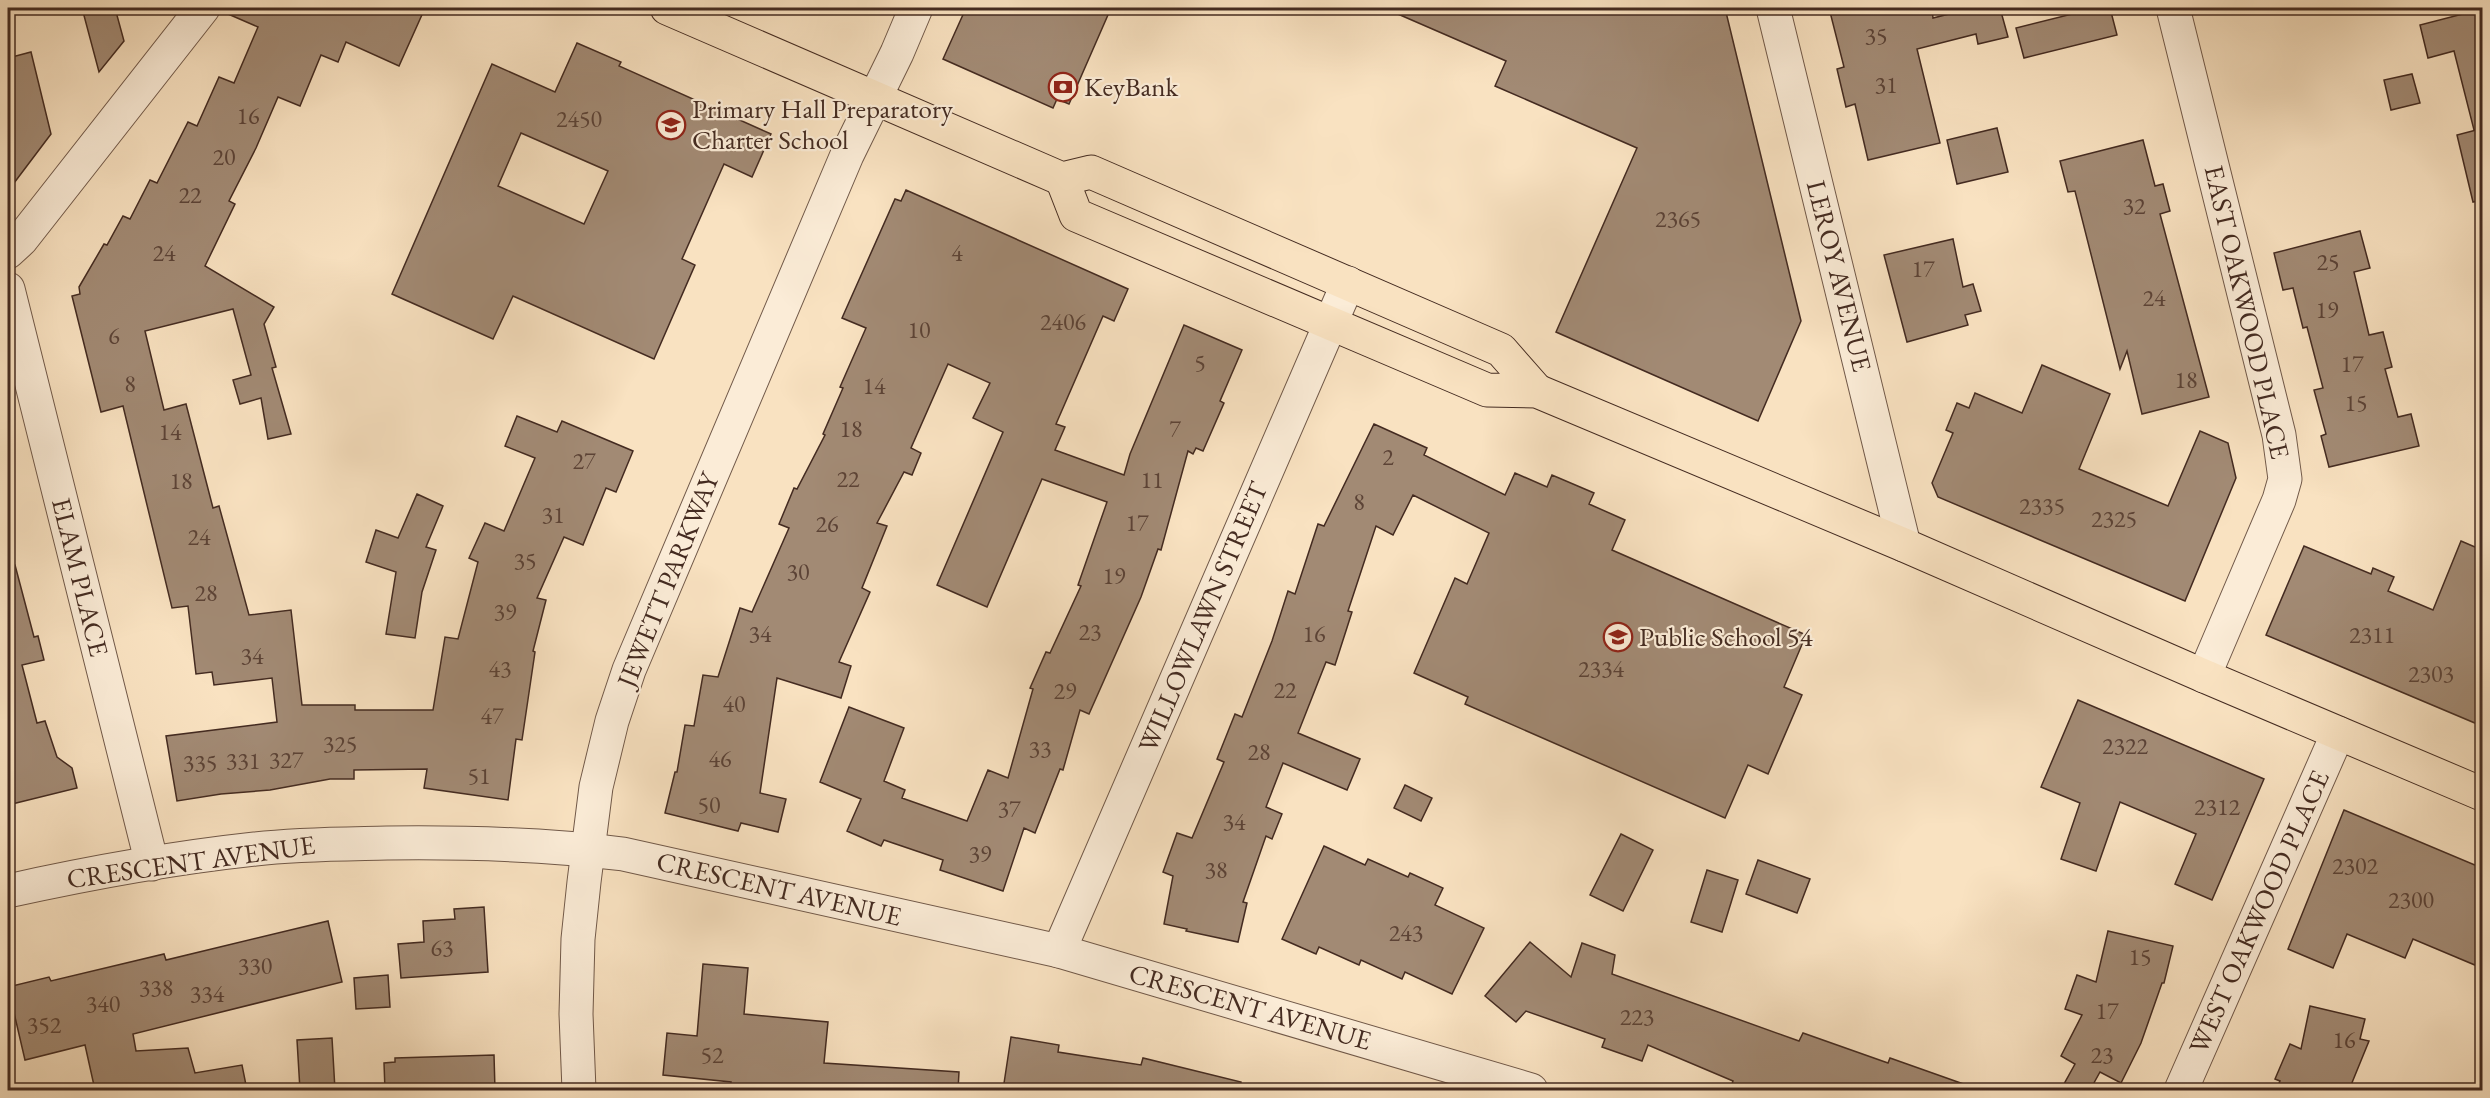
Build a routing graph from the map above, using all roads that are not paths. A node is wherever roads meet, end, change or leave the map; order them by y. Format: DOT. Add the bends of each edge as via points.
graph roads {
  1 [pos="203,8"];
  2 [pos="667,8"];
  3 [pos="916,8"];
  4 [pos="1773,8"];
  5 [pos="2173,8"];
  6 [pos="875,98"];
  7 [pos="1062,179"];
  8 [pos="8,252"];
  9 [pos="1348,283"];
  10 [pos="8,289"];
  11 [pos="1329,323"];
  12 [pos="1537,391"];
  13 [pos="1905,545"];
  14 [pos="2204,676"];
  15 [pos="2338,733"];
  16 [pos="2482,794"];
  17 [pos="589,850"];
  18 [pos="152,864"];
  19 [pos="8,891"];
  20 [pos="1059,951"];
  21 [pos="579,1090"];
  22 [pos="1531,1090"];
  23 [pos="2181,1090"];
  1 -- 8 [label="street"];
  2 -- 6 [label="main road"];
  3 -- 6 [label="street, JEWETT PARKWAY"];
  4 -- 13 [label="street, LEROY AVENUE"];
  5 -- 14 [label="street, EAST OAKWOOD PLACE" via="2279,435 2285,479"];
  6 -- 7 [label="main road"];
  6 -- 17 [label="street, JEWETT PARKWAY" via="629,670 596,787"];
  7 -- 9 [label="main road" via="1091,172"];
  7 -- 11 [label="main road" via="1076,215"];
  9 -- 11 [label="street, WILLOWLAWN STREET"];
  9 -- 12 [label="main road" via="1501,350"];
  10 -- 18 [label="street, ELAM PLACE"];
  11 -- 12 [label="main road" via="1487,390"];
  11 -- 20 [label="street, WILLOWLAWN STREET"];
  12 -- 13 [label="main road"];
  13 -- 14 [label="main road"];
  14 -- 15 [label="main road"];
  15 -- 16 [label="main road"];
  15 -- 23 [label="street, WEST OAKWOOD PLACE"];
  17 -- 18 [label="street, CRESCENT AVENUE" via="476,842 328,844 257,848"];
  17 -- 20 [label="street, CRESCENT AVENUE" via="623,854"];
  17 -- 21 [label="street, JEWETT PARKWAY" via="578,939"];
  18 -- 19 [label="street, CRESCENT AVENUE"];
  20 -- 22 [label="street, CRESCENT AVENUE"];
}
